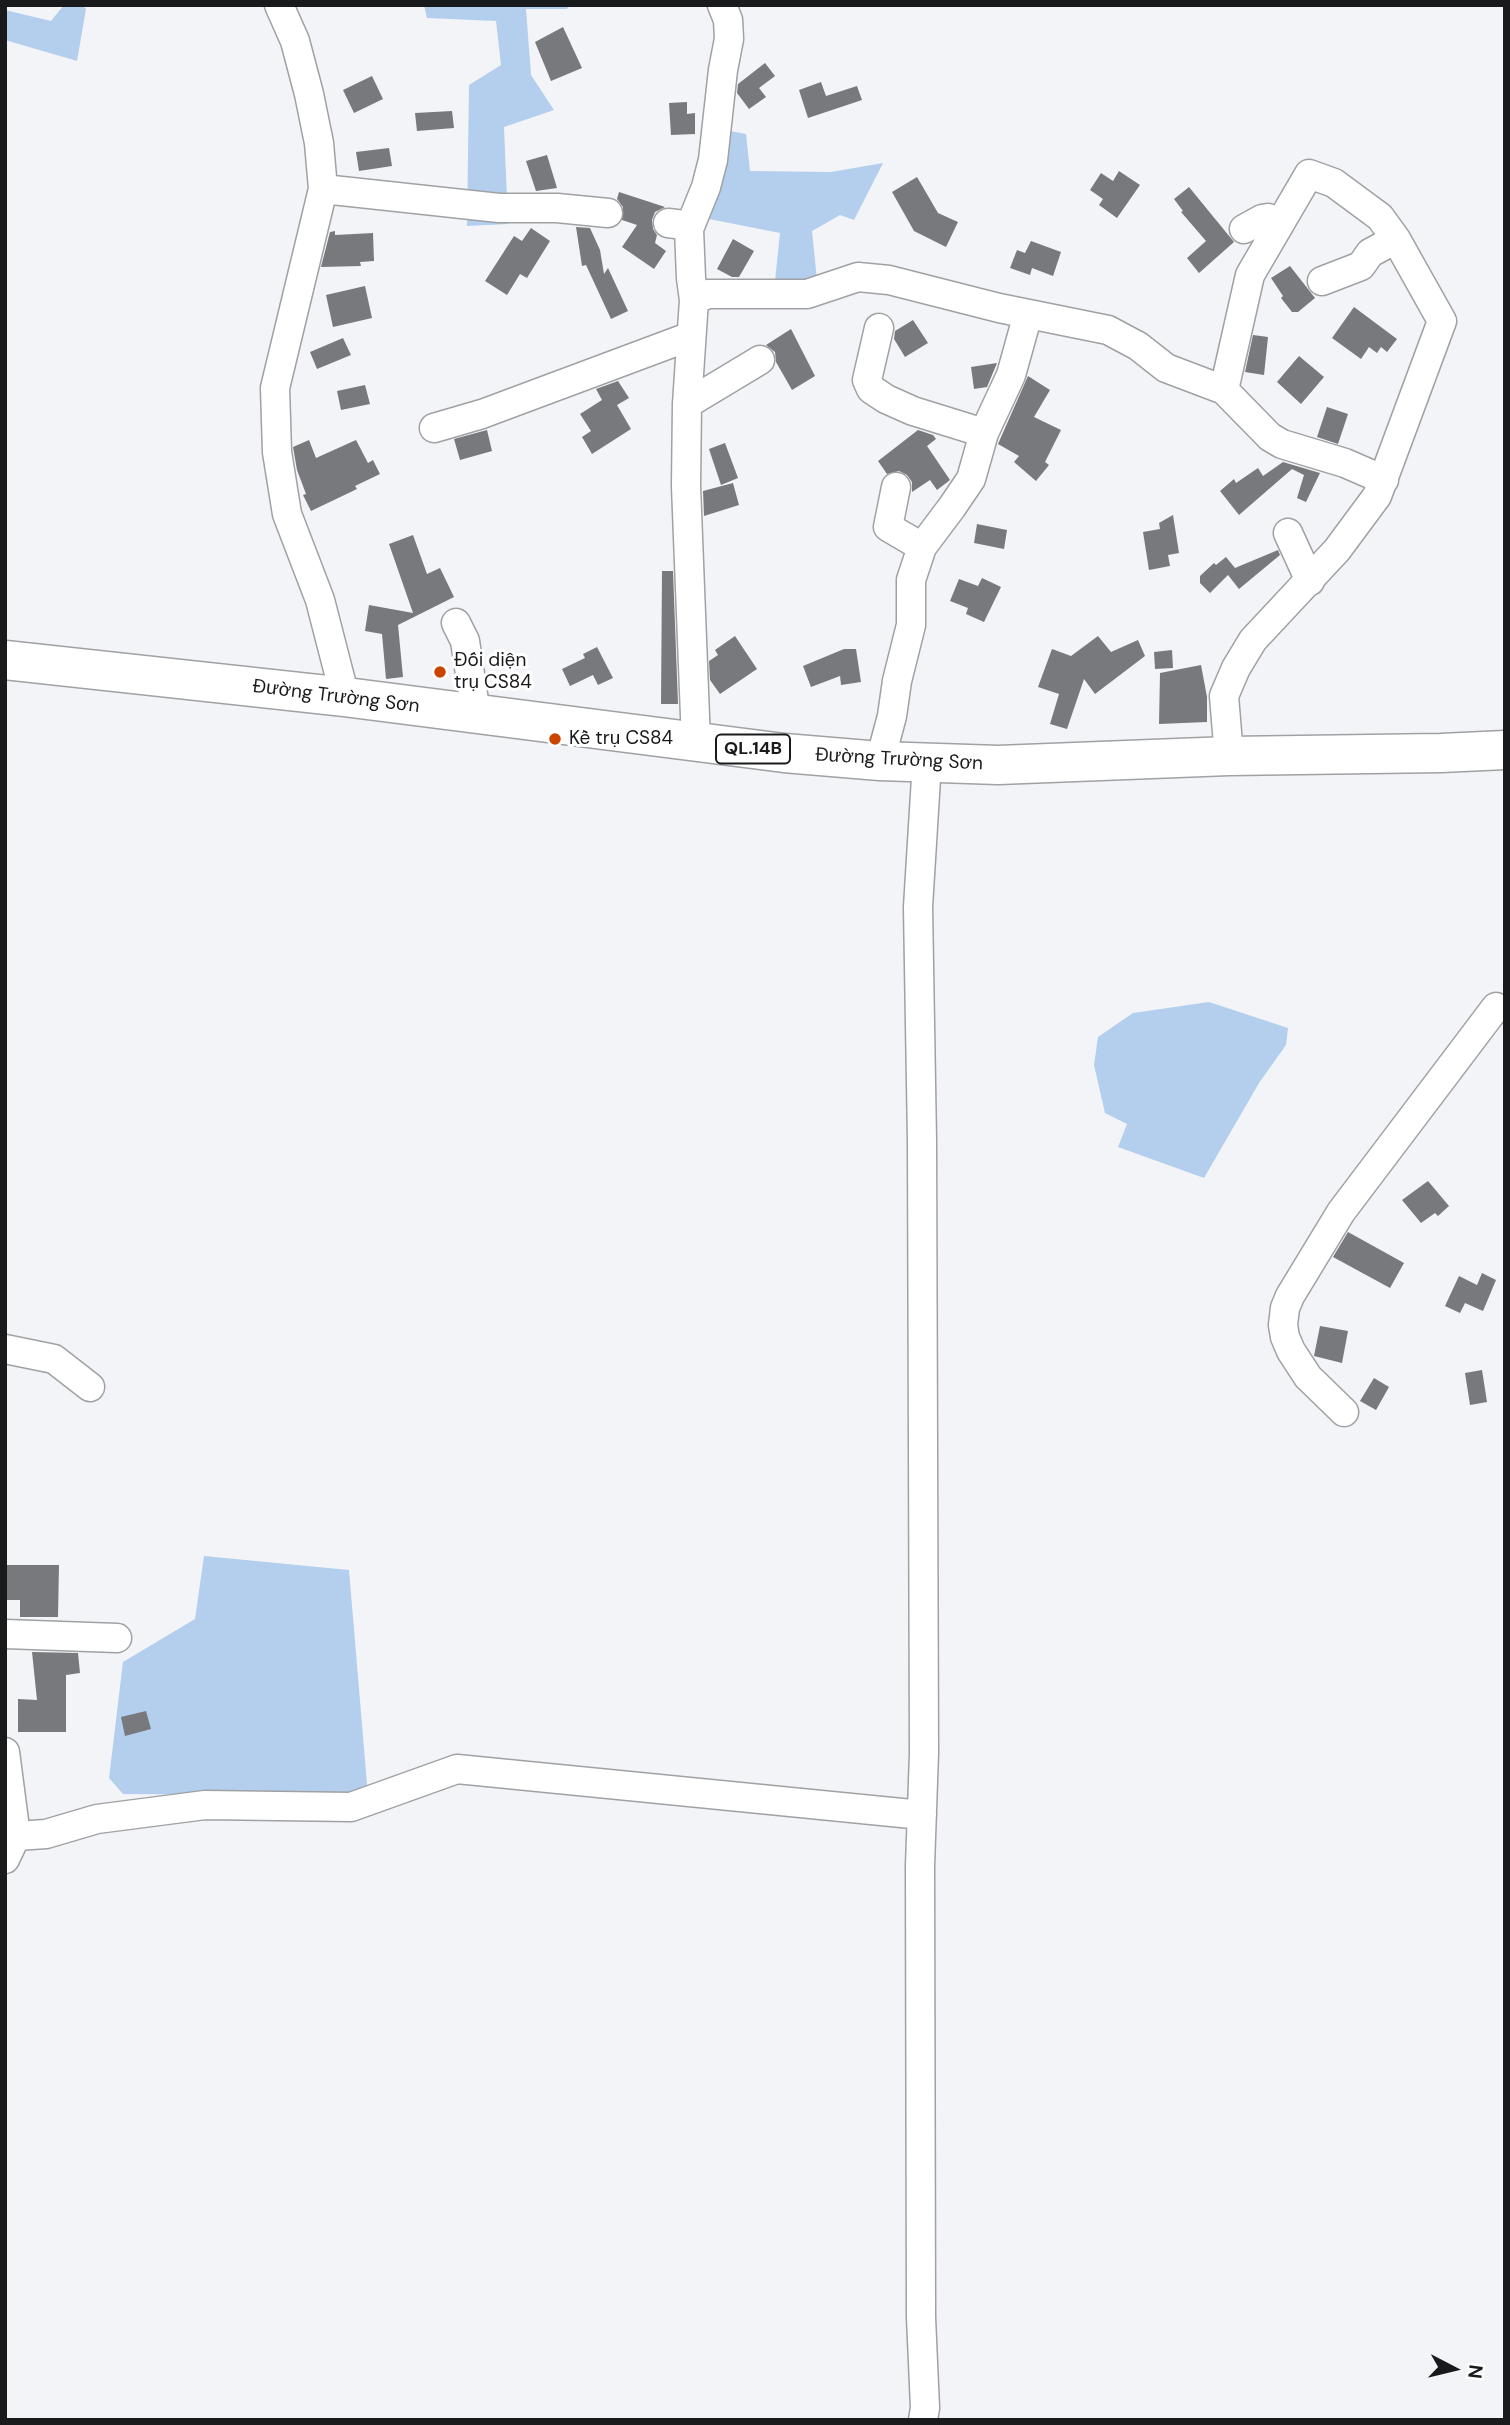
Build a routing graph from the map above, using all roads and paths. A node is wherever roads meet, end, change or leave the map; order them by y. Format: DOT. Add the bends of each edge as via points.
graph roads {
  1 [pos="279,5"];
  2 [pos="722,5"];
  3 [pos="323,189"];
  4 [pos="608,213"];
  5 [pos="1280,223"];
  6 [pos="1244,229"];
  7 [pos="1396,239"];
  8 [pos="1322,281"];
  9 [pos="694,300"];
  10 [pos="1028,314"];
  11 [pos="879,328"];
  12 [pos="691,335"];
  13 [pos="760,360"];
  14 [pos="1224,390"];
  15 [pos="687,404"];
  16 [pos="434,428"];
  17 [pos="984,433"];
  18 [pos="1384,480"];
  19 [pos="896,487"];
  20 [pos="1288,533"];
  21 [pos="922,547"];
  22 [pos="1310,581"];
  23 [pos="456,623"];
  24 [pos="5,660"];
  25 [pos="345,697"];
  26 [pos="476,714"];
  27 [pos="696,743"];
  28 [pos="1505,750"];
  29 [pos="1229,756"];
  30 [pos="880,761"];
  31 [pos="927,762"];
  32 [pos="1502,1004"];
  33 [pos="5,1349"];
  34 [pos="90,1387"];
  35 [pos="1344,1412"];
  36 [pos="5,1634"];
  37 [pos="117,1639"];
  38 [pos="5,1752"];
  39 [pos="922,1815"];
  40 [pos="10,1848"];
  41 [pos="923,2420"];
  1 -- 3 [label="street" via="295,41 309,94"];
  2 -- 9 [label="street" via="730,30 713,160 706,187 678,226"];
  3 -- 4 [label="street" via="499,208"];
  3 -- 25 [label="street" via="275,388 276,452 287,514 320,600"];
  5 -- 6 [label="street" via="1268,218"];
  5 -- 7 [label="street" via="1309,174 1359,199"];
  5 -- 14 [label="street" via="1250,275"];
  7 -- 8 [label="street" via="1370,253 1361,266"];
  7 -- 18 [label="street" via="1442,321"];
  9 -- 10 [label="street" via="708,294 807,294 858,277 889,280"];
  9 -- 12 [label="street"];
  10 -- 14 [label="street" via="1108,330 1166,368"];
  10 -- 17 [label="street" via="1011,376"];
  11 -- 17 [label="street" via="867,380 871,389 913,411"];
  12 -- 15 [label="street"];
  12 -- 16 [label="street"];
  13 -- 15 [label="street"];
  14 -- 18 [label="street" via="1282,444"];
  15 -- 27 [label="street"];
  17 -- 21 [label="street" via="971,479"];
  18 -- 22 [label="street" via="1369,507"];
  19 -- 21 [label="street" via="888,527"];
  20 -- 22 [label="street"];
  21 -- 30 [label="street" via="911,580 911,625"];
  22 -- 29 [label="street" via="1253,640 1236,668 1224,696"];
  23 -- 26 [label="street" via="466,641"];
  24 -- 25 [label="highway, Đường Trường Sơn / QL.14B"];
  25 -- 26 [label="highway, Đường Trường Sơn / QL.14B"];
  26 -- 27 [label="highway, Đường Trường Sơn / QL.14B"];
  27 -- 30 [label="highway, Đường Trường Sơn / QL.14B"];
  28 -- 29 [label="highway, Đường Trường Sơn / QL.14B"];
  29 -- 31 [label="highway, Đường Trường Sơn / QL.14B" via="998,765"];
  30 -- 31 [label="highway, Đường Trường Sơn / QL.14B"];
  31 -- 39 [label="street" via="918,907"];
  32 -- 35 [label="street" via="1340,1212 1285,1308 1283,1325 1291,1351 1308,1377"];
  33 -- 34 [label="street" via="54,1359"];
  36 -- 37 [label="street"];
  38 -- 40 [label="street"];
  39 -- 40 [label="street" via="457,1769 351,1807 205,1805 97,1819"];
  39 -- 41 [label="street"];
}
